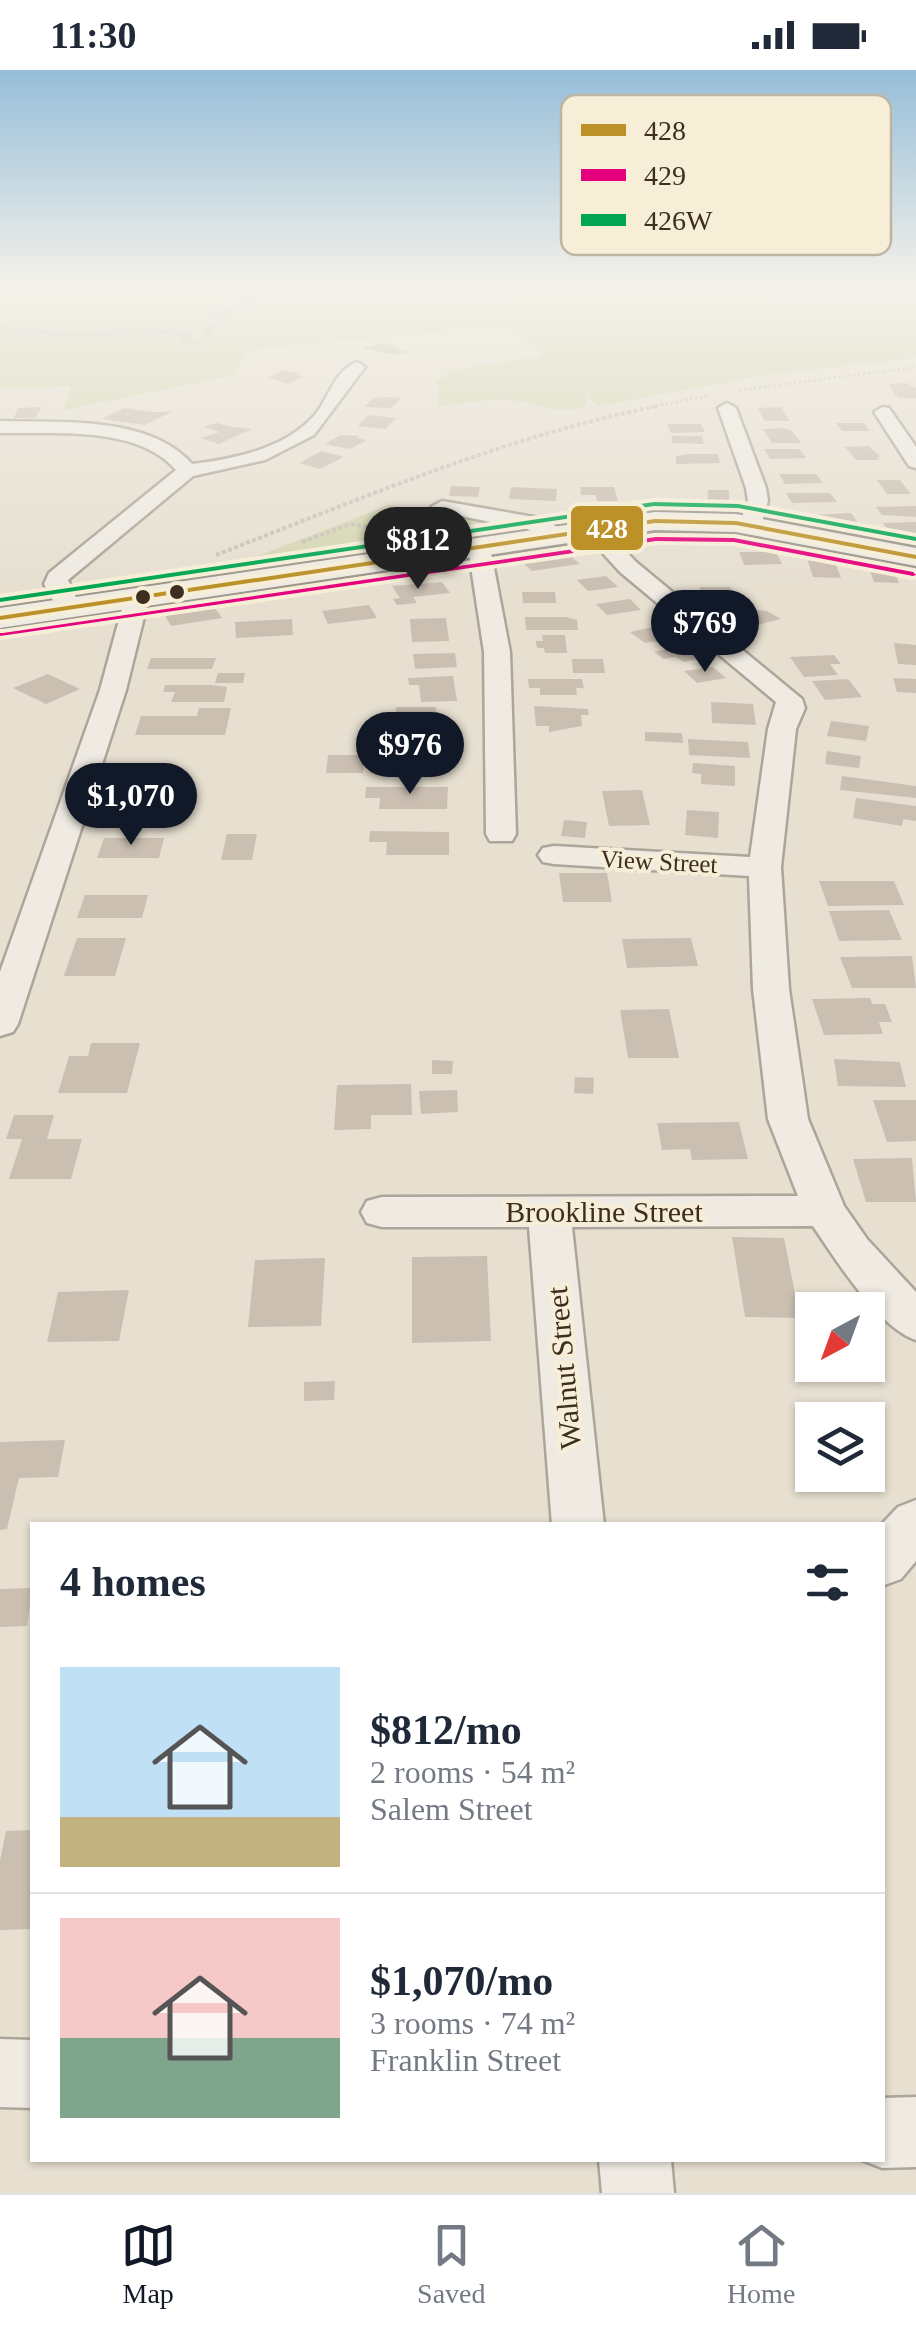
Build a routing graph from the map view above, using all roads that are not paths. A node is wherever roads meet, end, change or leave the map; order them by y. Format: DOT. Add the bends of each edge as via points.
graph roads {
  1 [pos="343,383"];
  2 [pos="727,398"];
  3 [pos="883,412"];
  4 [pos="0,428"];
  5 [pos="916,462"];
  6 [pos="187,471"];
  7 [pos="442,507"];
  8 [pos="750,525"];
  9 [pos="576,532"];
  10 [pos="479,546"];
  11 [pos="916,557"];
  12 [pos="132,598"];
  13 [pos="69,608"];
  14 [pos="0,618"];
  15 [pos="501,834"];
  16 [pos="554,855"];
  17 [pos="765,867"];
  18 [pos="14,936"];
  19 [pos="0,1024"];
  20 [pos="826,1211"];
  21 [pos="382,1212"];
  22 [pos="549,1212"];
  23 [pos="916,1322"];
  24 [pos="578,1522"];
  25 [pos="916,1523"];
  26 [pos="885,1559"];
  27 [pos="0,2073"];
  28 [pos="30,2074"];
  29 [pos="916,2132"];
  30 [pos="885,2133"];
  31 [pos="635,2162"];
  32 [pos="638,2193"];
  1 -- 6 [label="street" via="322,418 301,434 255,458"];
  2 -- 8 [label="street" via="756,488"];
  3 -- 5 [label="street"];
  4 -- 6 [label="street" via="152,443"];
  6 -- 13 [label="street" via="57,578"];
  7 -- 9 [label="street"];
  8 -- 9 [label="main road" via="670,520"];
  8 -- 11 [label="main road"];
  9 -- 10 [label="main road"];
  9 -- 17 [label="street" via="789,699"];
  10 -- 12 [label="main road"];
  10 -- 15 [label="street" via="497,652"];
  12 -- 13 [label="main road"];
  12 -- 18 [label="street" via="114,690"];
  13 -- 14 [label="main road"];
  16 -- 17 [label="street, View Street"];
  17 -- 20 [label="street" via="770,990 788,1120"];
  18 -- 19 [label="street"];
  20 -- 22 [label="street, Brookline Street"];
  20 -- 23 [label="street"];
  21 -- 22 [label="street, Brookline Street"];
  22 -- 24 [label="street, Walnut Street"];
  25 -- 26 [label="street"];
  27 -- 28 [label="street"];
  29 -- 30 [label="street"];
  31 -- 32 [label="street"];
}
